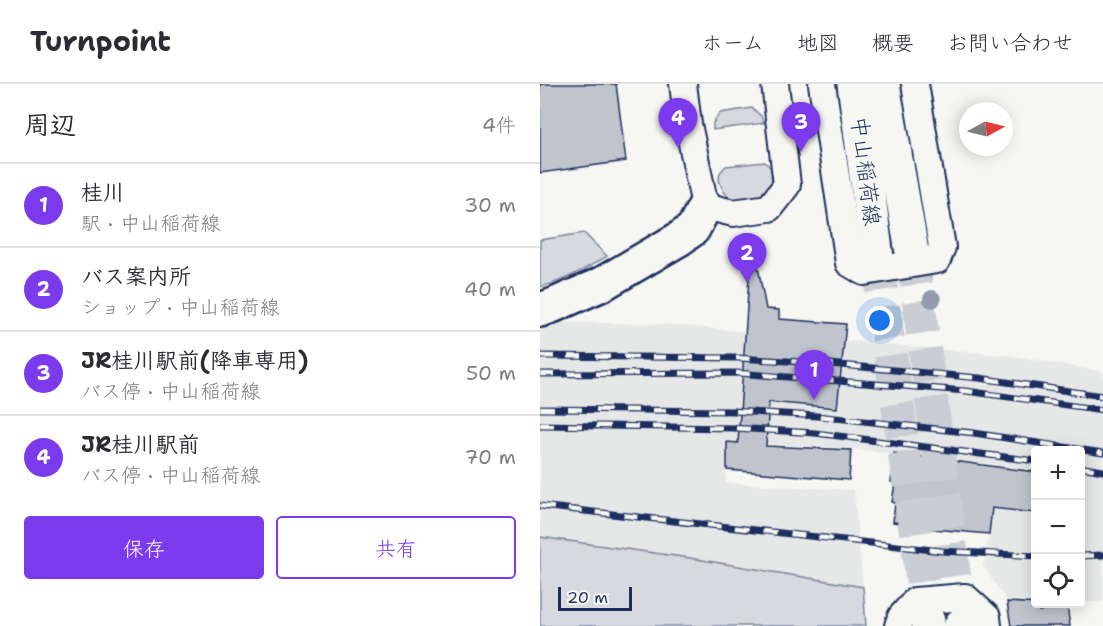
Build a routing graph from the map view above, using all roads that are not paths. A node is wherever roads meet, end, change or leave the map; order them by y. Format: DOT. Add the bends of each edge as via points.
graph roads {
  1 [pos="683,84"];
  2 [pos="775,84"];
  3 [pos="822,84"];
  4 [pos="854,84"];
  5 [pos="883,84"];
  6 [pos="915,84"];
  7 [pos="705,206"];
  8 [pos="912,252"];
  9 [pos="877,258"];
  10 [pos="540,310"];
  11 [pos="918,624"];
  12 [pos="970,626"];
  1 -- 7 [label="street"];
  2 -- 7 [label="street" via="787,185 769,208 733,213"];
  3 -- 6 [label="street" via="849,263 864,272 937,261 942,247"];
  4 -- 9 [label="main road, 中山稲荷線"];
  5 -- 8 [label="main road, 中山稲荷線"];
  7 -- 10 [label="main road" via="693,229 679,239 602,284"];
  11 -- 12 [label="street" via="901,617 915,601 964,597 987,617"];
}
